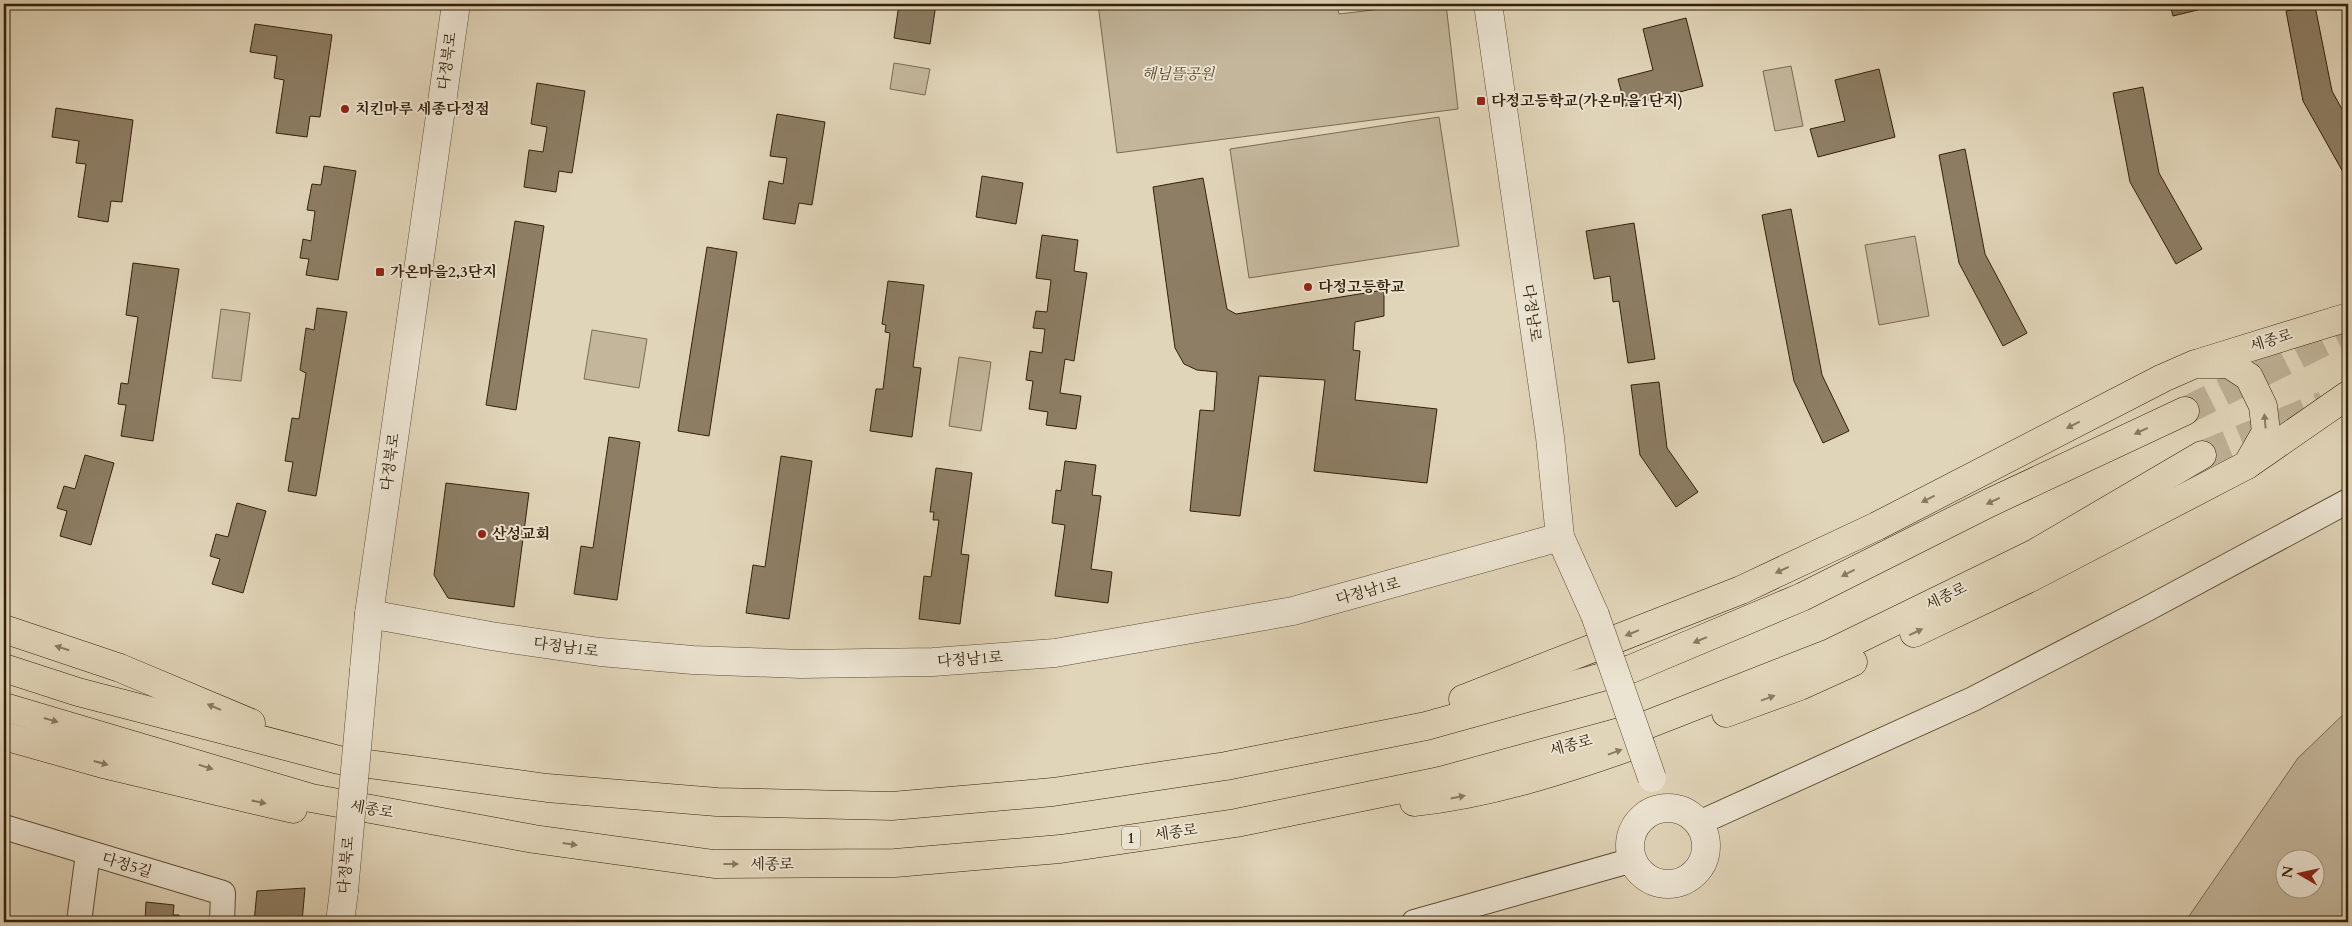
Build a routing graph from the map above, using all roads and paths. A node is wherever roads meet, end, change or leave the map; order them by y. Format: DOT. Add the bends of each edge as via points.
graph roads {
  1 [pos="456,4"];
  2 [pos="1488,4"];
  3 [pos="2348,317"];
  4 [pos="2195,364"];
  5 [pos="2348,395"];
  6 [pos="2185,411"];
  7 [pos="2202,455"];
  8 [pos="2247,464"];
  9 [pos="2348,501"];
  10 [pos="1560,537"];
  11 [pos="369,614"];
  12 [pos="4,629"];
  13 [pos="4,668"];
  14 [pos="4,707"];
  15 [pos="4,736"];
  16 [pos="1324,746"];
  17 [pos="339,760"];
  18 [pos="1658,809"];
  19 [pos="1236,823"];
  20 [pos="1699,823"];
  21 [pos="4,827"];
  22 [pos="534,839"];
  23 [pos="88,853"];
  24 [pos="1633,860"];
  25 [pos="79,922"];
  26 [pos="222,922"];
  27 [pos="340,922"];
  28 [pos="1414,922"];
  1 -- 11 [label="street, 다정북로"];
  2 -- 10 [label="street, 다정남로" via="1550,437"];
  3 -- 4 [label="main road, 세종로"];
  8 -- 4 [label="main road, one-way" via="2266,432 2263,406 2249,377 2229,364"];
  4 -- 16 [label="main road, 세종로, one-way" via="1878,526 1742,590 1456,702"];
  5 -- 8 [label="main road"];
  6 -- 16 [label="main road, one-way" via="1989,503 1802,597 1631,669 1426,726"];
  7 -- 19 [label="main road, 세종로 / 1" via="2035,553 1839,648 1649,724 1440,781"];
  19 -- 8 [label="main road, one-way" via="1458,798 1612,753 1800,686 2030,578"];
  9 -- 20 [label="street" via="2147,610 1973,699"];
  10 -- 11 [label="street, 다정남1로" via="1293,611 1055,653 934,662 693,660 600,652"];
  10 -- 18 [label="street, 다정남로, bridge" via="1595,615 1652,778"];
  11 -- 27 [label="street, 다정북로, bridge"];
  17 -- 12 [label="main road, one-way" via="120,668"];
  13 -- 17 [label="main road" via="78,692"];
  14 -- 22 [label="main road, 세종로 / 1, one-way" via="311,798"];
  15 -- 22 [label="main road, one-way" via="255,802 399,830"];
  16 -- 17 [label="main road" via="1226,766 1053,792 892,806 717,802 566,789"];
  18 -- 20 [label="street" via="1679,809"];
  18 -- 24 [label="street" via="1635,826 1630,839"];
  22 -- 19 [label="main road, 세종로 / 1, one-way" via="714,864 895,863 1060,849"];
  20 -- 24 [label="street" via="1706,846 1704,858 1689,878 1678,883 1654,882"];
  21 -- 23 [label="street, 다정5길"];
  23 -- 25 [label="street"];
  23 -- 26 [label="street, 다정5길" via="223,893"];
  24 -- 28 [label="street"];
}
